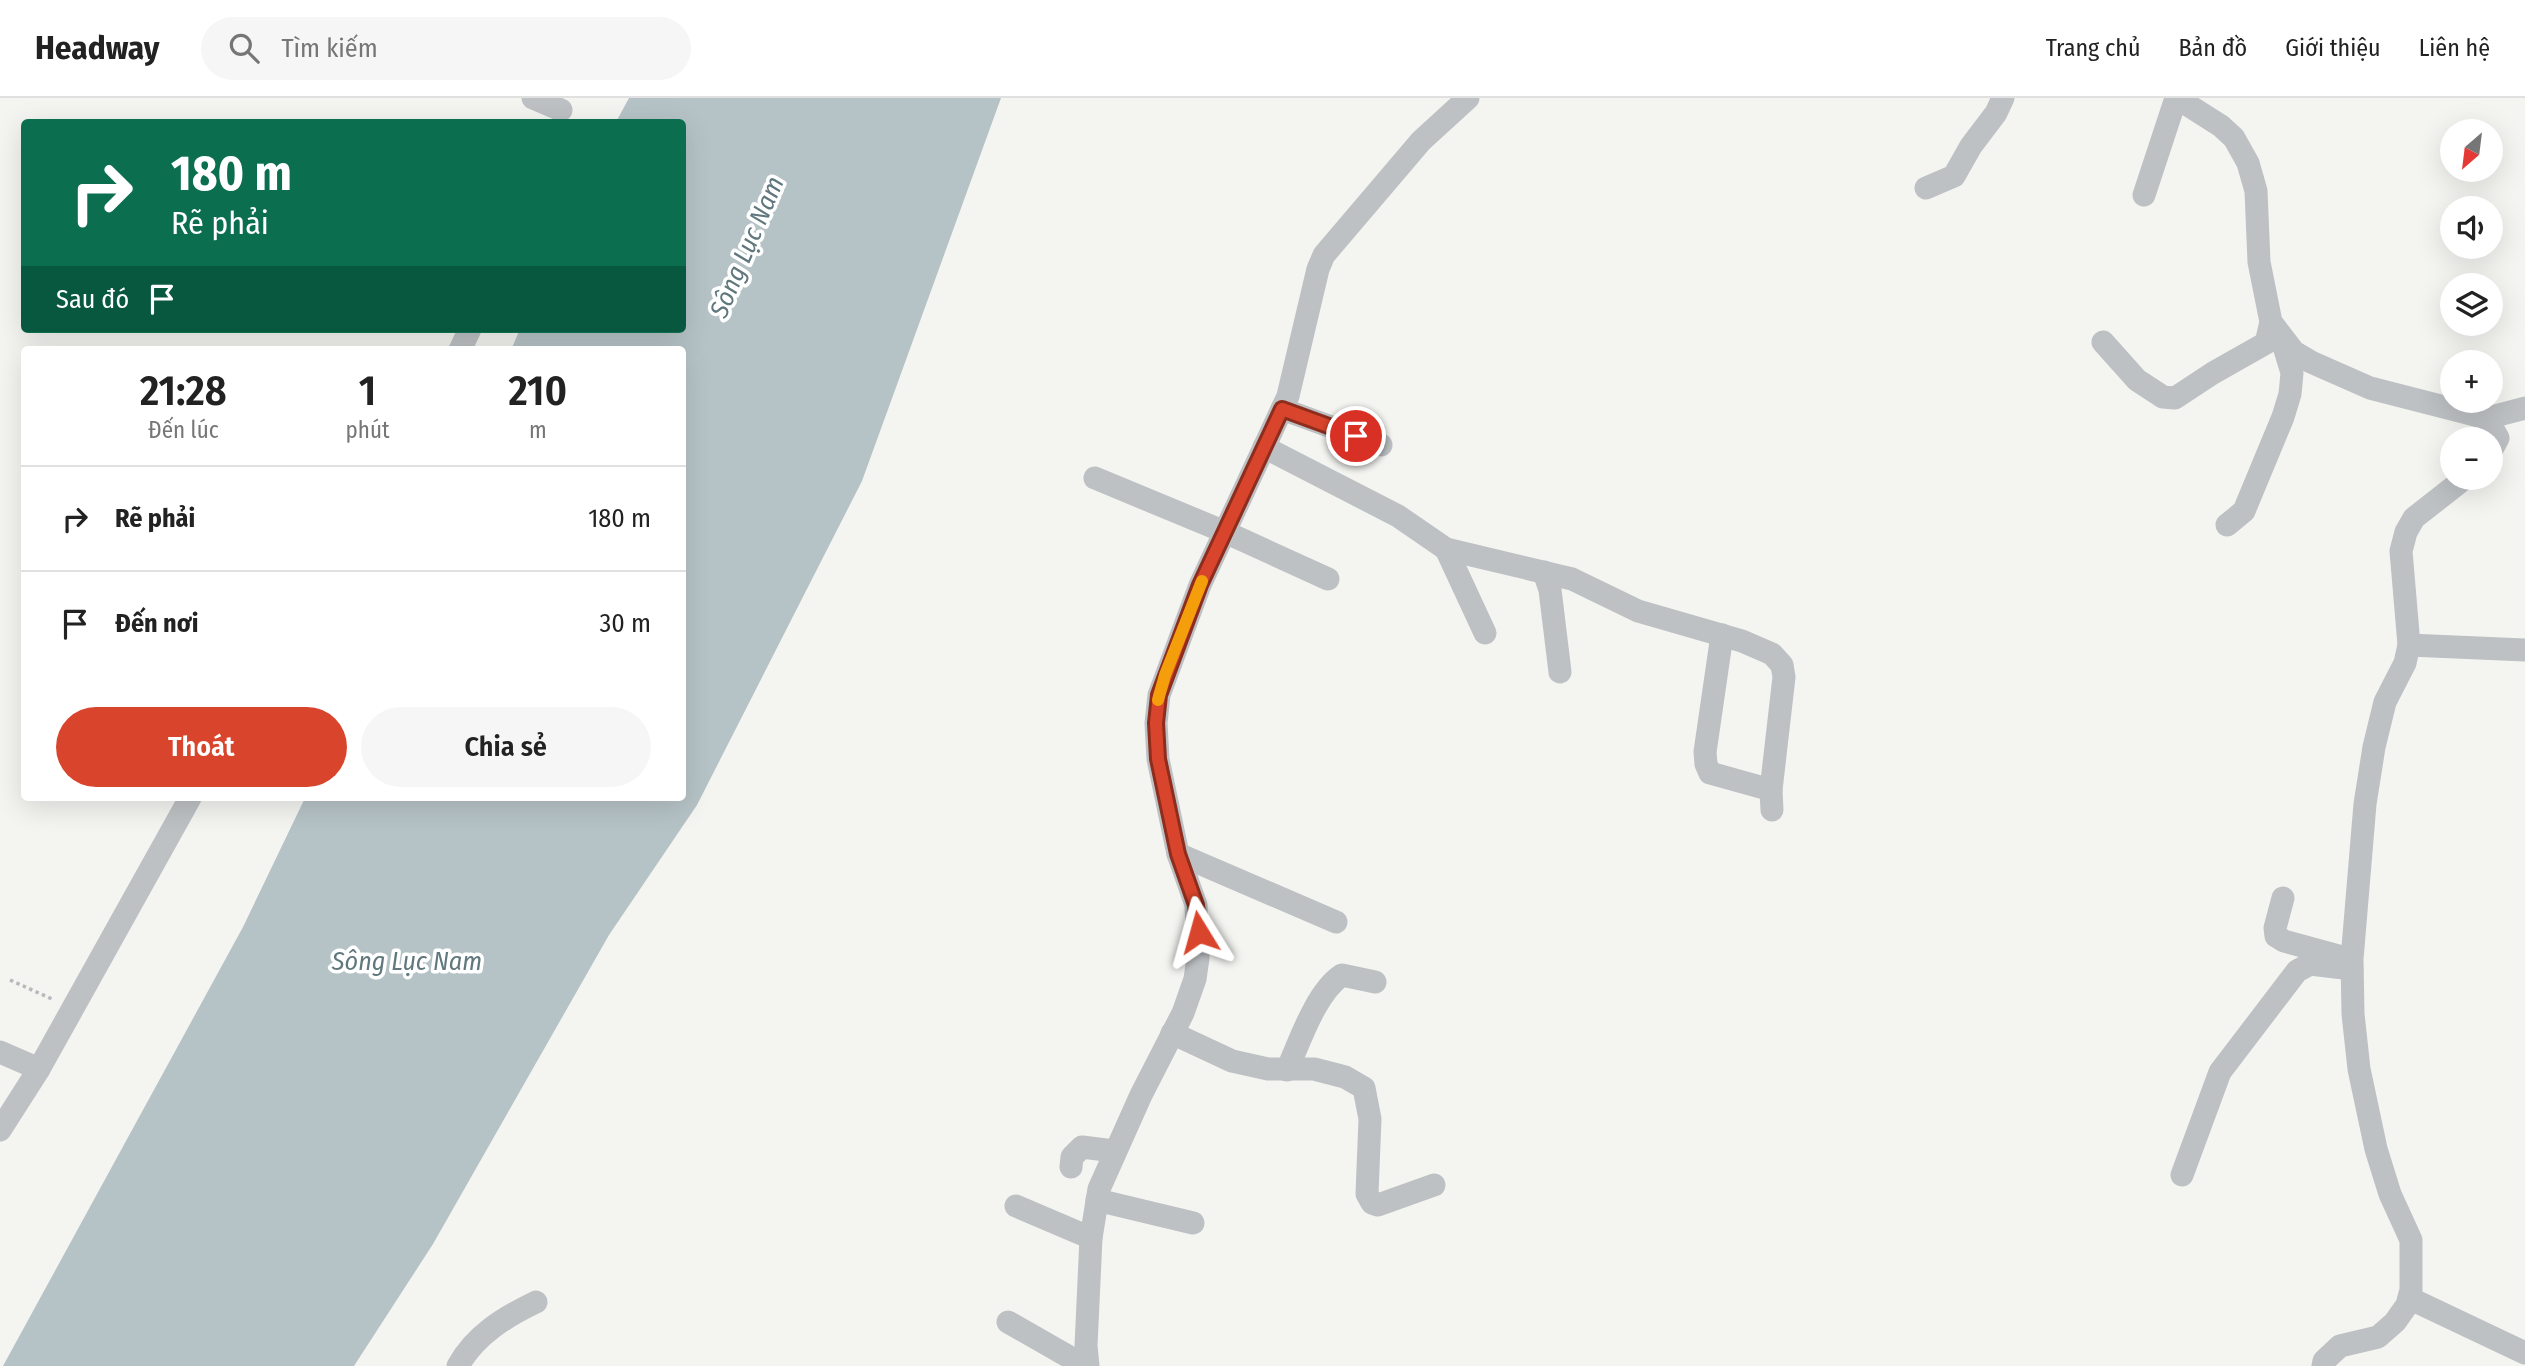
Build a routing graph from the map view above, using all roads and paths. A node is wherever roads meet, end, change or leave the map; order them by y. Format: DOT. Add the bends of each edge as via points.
graph roads {
  1 [pos="533,98"];
  2 [pos="1468,98"];
  3 [pos="2003,98"];
  4 [pos="2176,98"];
  5 [pos="561,110"];
  6 [pos="1926,188"];
  7 [pos="2144,195"];
  8 [pos="2276,330"];
  9 [pos="2103,342"];
  10 [pos="2525,408"];
  11 [pos="1282,409"];
  12 [pos="2487,418"];
  13 [pos="2492,427"];
  14 [pos="1381,445"];
  15 [pos="1264,447"];
  16 [pos="1095,478"];
  17 [pos="2450,490"];
  18 [pos="2227,525"];
  19 [pos="1225,532"];
  20 [pos="1446,548"];
  21 [pos="1544,572"];
  22 [pos="1328,579"];
  23 [pos="1485,633"];
  24 [pos="1722,635"];
  25 [pos="2409,645"];
  26 [pos="2525,650"];
  27 [pos="1560,672"];
  28 [pos="188,801"];
  29 [pos="1178,854"];
  30 [pos="2283,898"];
  31 [pos="1336,922"];
  32 [pos="2352,964"];
  33 [pos="10,980"];
  34 [pos="1375,982"];
  35 [pos="73,1009"];
  36 [pos="1172,1033"];
  37 [pos="0,1052"];
  38 [pos="39,1069"];
  39 [pos="1287,1070"];
  40 [pos="4,1116"];
  41 [pos="1114,1152"];
  42 [pos="1070,1167"];
  43 [pos="2182,1175"];
  44 [pos="1434,1185"];
  45 [pos="1097,1200"];
  46 [pos="1016,1206"];
  47 [pos="1193,1223"];
  48 [pos="1091,1238"];
  49 [pos="2409,1298"];
  50 [pos="536,1302"];
  51 [pos="1008,1322"];
  52 [pos="2525,1353"];
  53 [pos="458,1366"];
  54 [pos="1086,1366"];
  55 [pos="2323,1366"];
  1 -- 5 [label="street"];
  2 -- 11 [label="street" via="1422,141 1324,255"];
  3 -- 6 [label="street" via="1954,176"];
  4 -- 7 [label="street"];
  4 -- 8 [label="street" via="2221,126 2248,163 2256,191 2259,262"];
  8 -- 9 [label="street" via="2266,343 2175,398 2163,397 2137,380"];
  8 -- 12 [label="street" via="2294,352 2370,388"];
  8 -- 18 [label="street" via="2292,373 2290,394 2244,511"];
  10 -- 12 [label="street"];
  11 -- 14 [label="street"];
  11 -- 15 [label="street"];
  12 -- 13 [label="street"];
  15 -- 19 [label="street"];
  15 -- 20 [label="street" via="1398,516"];
  16 -- 19 [label="street"];
  17 -- 25 [label="street" via="2414,518 2401,551"];
  19 -- 22 [label="street"];
  19 -- 29 [label="street" via="1159,695 1158,759"];
  20 -- 21 [label="street"];
  20 -- 23 [label="street"];
  21 -- 24 [label="street" via="1572,579 1638,611"];
  21 -- 27 [label="street"];
  24 -- 24 [label="street" via="1772,654 1782,665 1771,800 1710,773 1706,764"];
  25 -- 26 [label="street"];
  25 -- 32 [label="street" via="2385,702 2374,747"];
  28 -- 35 [label="street"];
  29 -- 31 [label="street"];
  29 -- 36 [label="street" via="1196,905 1198,958 1195,979"];
  30 -- 32 [label="street" via="2276,936"];
  32 -- 43 [label="street" via="2310,964 2297,971 2220,1072"];
  32 -- 49 [label="street" via="2359,1069 2376,1149 2411,1240"];
  33 -- 35 [label="path"];
  34 -- 39 [label="street" via="1342,975 1331,982"];
  35 -- 38 [label="street"];
  36 -- 39 [label="street" via="1232,1061"];
  36 -- 41 [label="street"];
  37 -- 38 [label="street"];
  38 -- 40 [label="street"];
  39 -- 44 [label="street" via="1314,1069 1345,1077 1364,1088 1370,1119 1367,1194 1372,1203 1378,1205"];
  41 -- 42 [label="street" via="1082,1147"];
  41 -- 45 [label="street"];
  45 -- 47 [label="street"];
  45 -- 48 [label="street"];
  46 -- 48 [label="street"];
  48 -- 54 [label="street"];
  49 -- 52 [label="street"];
  49 -- 55 [label="street" via="2395,1322 2378,1337 2340,1346"];
  50 -- 53 [label="street" via="502,1319 465,1353"];
  51 -- 54 [label="street"];
}
